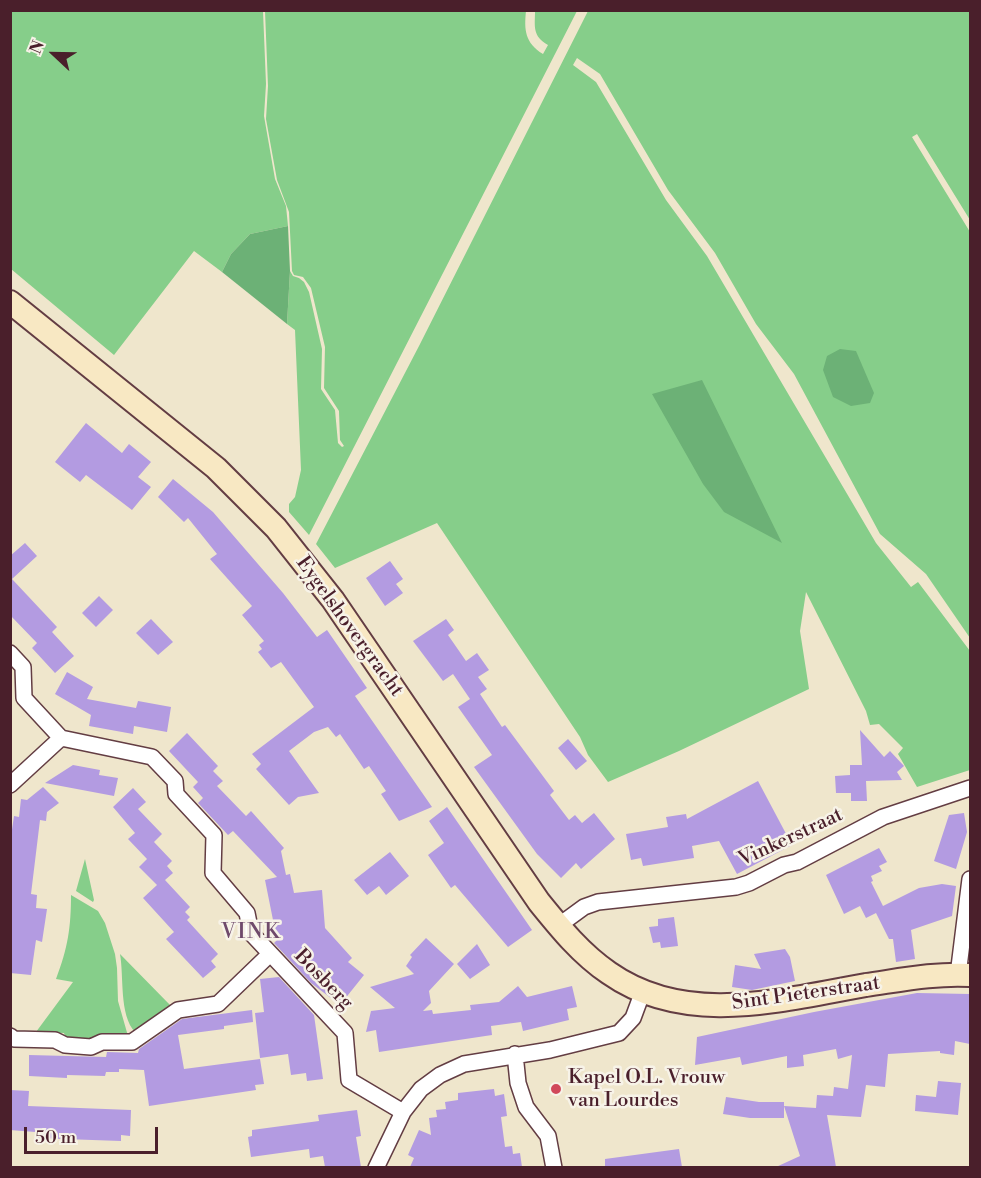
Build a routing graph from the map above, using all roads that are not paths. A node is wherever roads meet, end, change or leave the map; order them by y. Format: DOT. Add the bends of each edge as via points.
graph roads {
  1 [pos="10,302"];
  2 [pos="10,652"];
  3 [pos="61,738"];
  4 [pos="10,785"];
  5 [pos="970,788"];
  6 [pos="970,879"];
  7 [pos="558,926"];
  8 [pos="270,954"];
  9 [pos="964,975"];
  10 [pos="642,992"];
  11 [pos="10,1036"];
  12 [pos="515,1054"];
  13 [pos="403,1112"];
  14 [pos="376,1167"];
  15 [pos="554,1167"];
  1 -- 7 [label="street, Eygelshovergracht" via="216,468 276,528 333,600"];
  2 -- 3 [label="street" via="23,667 24,698"];
  3 -- 4 [label="street"];
  3 -- 8 [label="street, Bosberg" via="152,757 175,781 176,794 214,835 213,873 247,913 251,933"];
  5 -- 7 [label="street, Vinkerstraat" via="883,818 749,883 598,902"];
  6 -- 9 [label="street"];
  7 -- 10 [label="street, Eygelshovergracht" via="607,972"];
  8 -- 11 [label="street, Bosberg" via="218,1005 178,1010 132,1042 102,1042 91,1047"];
  8 -- 13 [label="street, Bosberg" via="345,1032 350,1080"];
  9 -- 10 [label="street, Sint Pieterstraat" via="908,978 727,1006 687,1004"];
  10 -- 12 [label="street" via="633,1018 619,1033 550,1050"];
  12 -- 13 [label="street" via="464,1064 440,1075 421,1089"];
  12 -- 15 [label="street" via="526,1107 548,1136"];
  13 -- 14 [label="street"];
}
